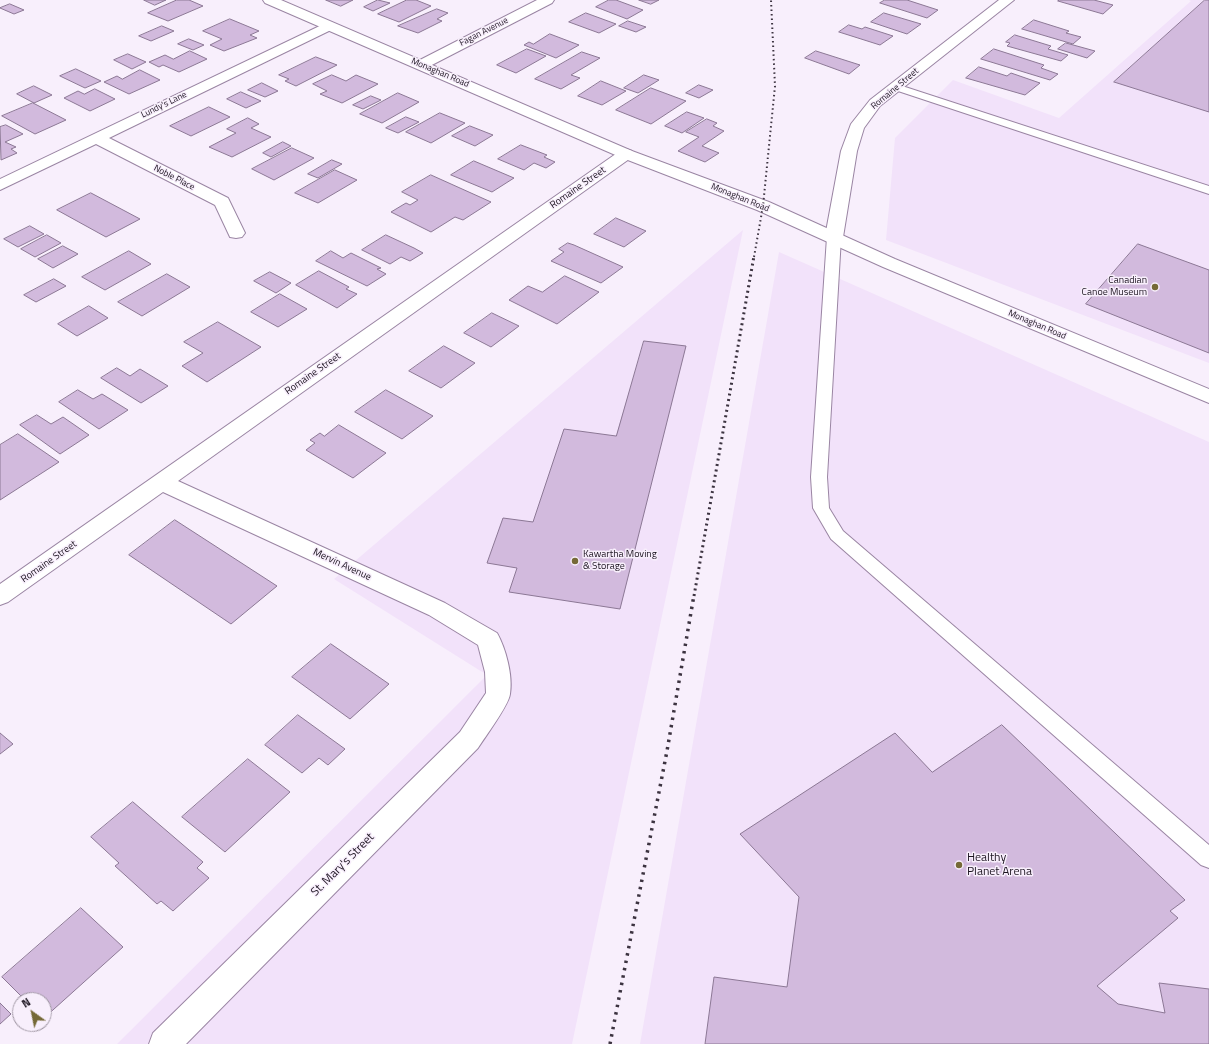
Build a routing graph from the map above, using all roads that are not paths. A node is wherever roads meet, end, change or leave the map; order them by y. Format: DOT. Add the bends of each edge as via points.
graph roads {
  1 [pos="270,0"];
  2 [pos="547,0"];
  3 [pos="1007,0"];
  4 [pos="328,26"];
  5 [pos="421,65"];
  6 [pos="896,87"];
  7 [pos="96,138"];
  8 [pos="626,154"];
  9 [pos="0,185"];
  10 [pos="1209,190"];
  11 [pos="236,234"];
  12 [pos="834,238"];
  13 [pos="1209,397"];
  14 [pos="161,482"];
  15 [pos="0,596"];
  16 [pos="497,672"];
  17 [pos="1209,858"];
  18 [pos="164,1044"];
  1 -- 4 [label="street, Monaghan Road"];
  2 -- 5 [label="street, Fagan Avenue"];
  3 -- 6 [label="street, Romaine Street"];
  4 -- 5 [label="street, Monaghan Road"];
  4 -- 7 [label="street, Lundy's Lane"];
  5 -- 8 [label="street, Monaghan Road"];
  6 -- 10 [label="lane"];
  6 -- 12 [label="street, Romaine Street" via="875,103 856,127 849,151"];
  7 -- 9 [label="street, Lundy's Lane"];
  7 -- 11 [label="street, Noble Place" via="222,202"];
  8 -- 12 [label="street, Monaghan Road" via="763,206"];
  8 -- 14 [label="street, Romaine Street"];
  12 -- 13 [label="street, Monaghan Road"];
  12 -- 17 [label="lane" via="819,478 821,508 837,535"];
  14 -- 15 [label="street, Romaine Street"];
  14 -- 16 [label="street, Mervin Avenue" via="438,609 489,640"];
  16 -- 18 [label="street, St. Mary's Street" via="498,695 469,740"];
}
